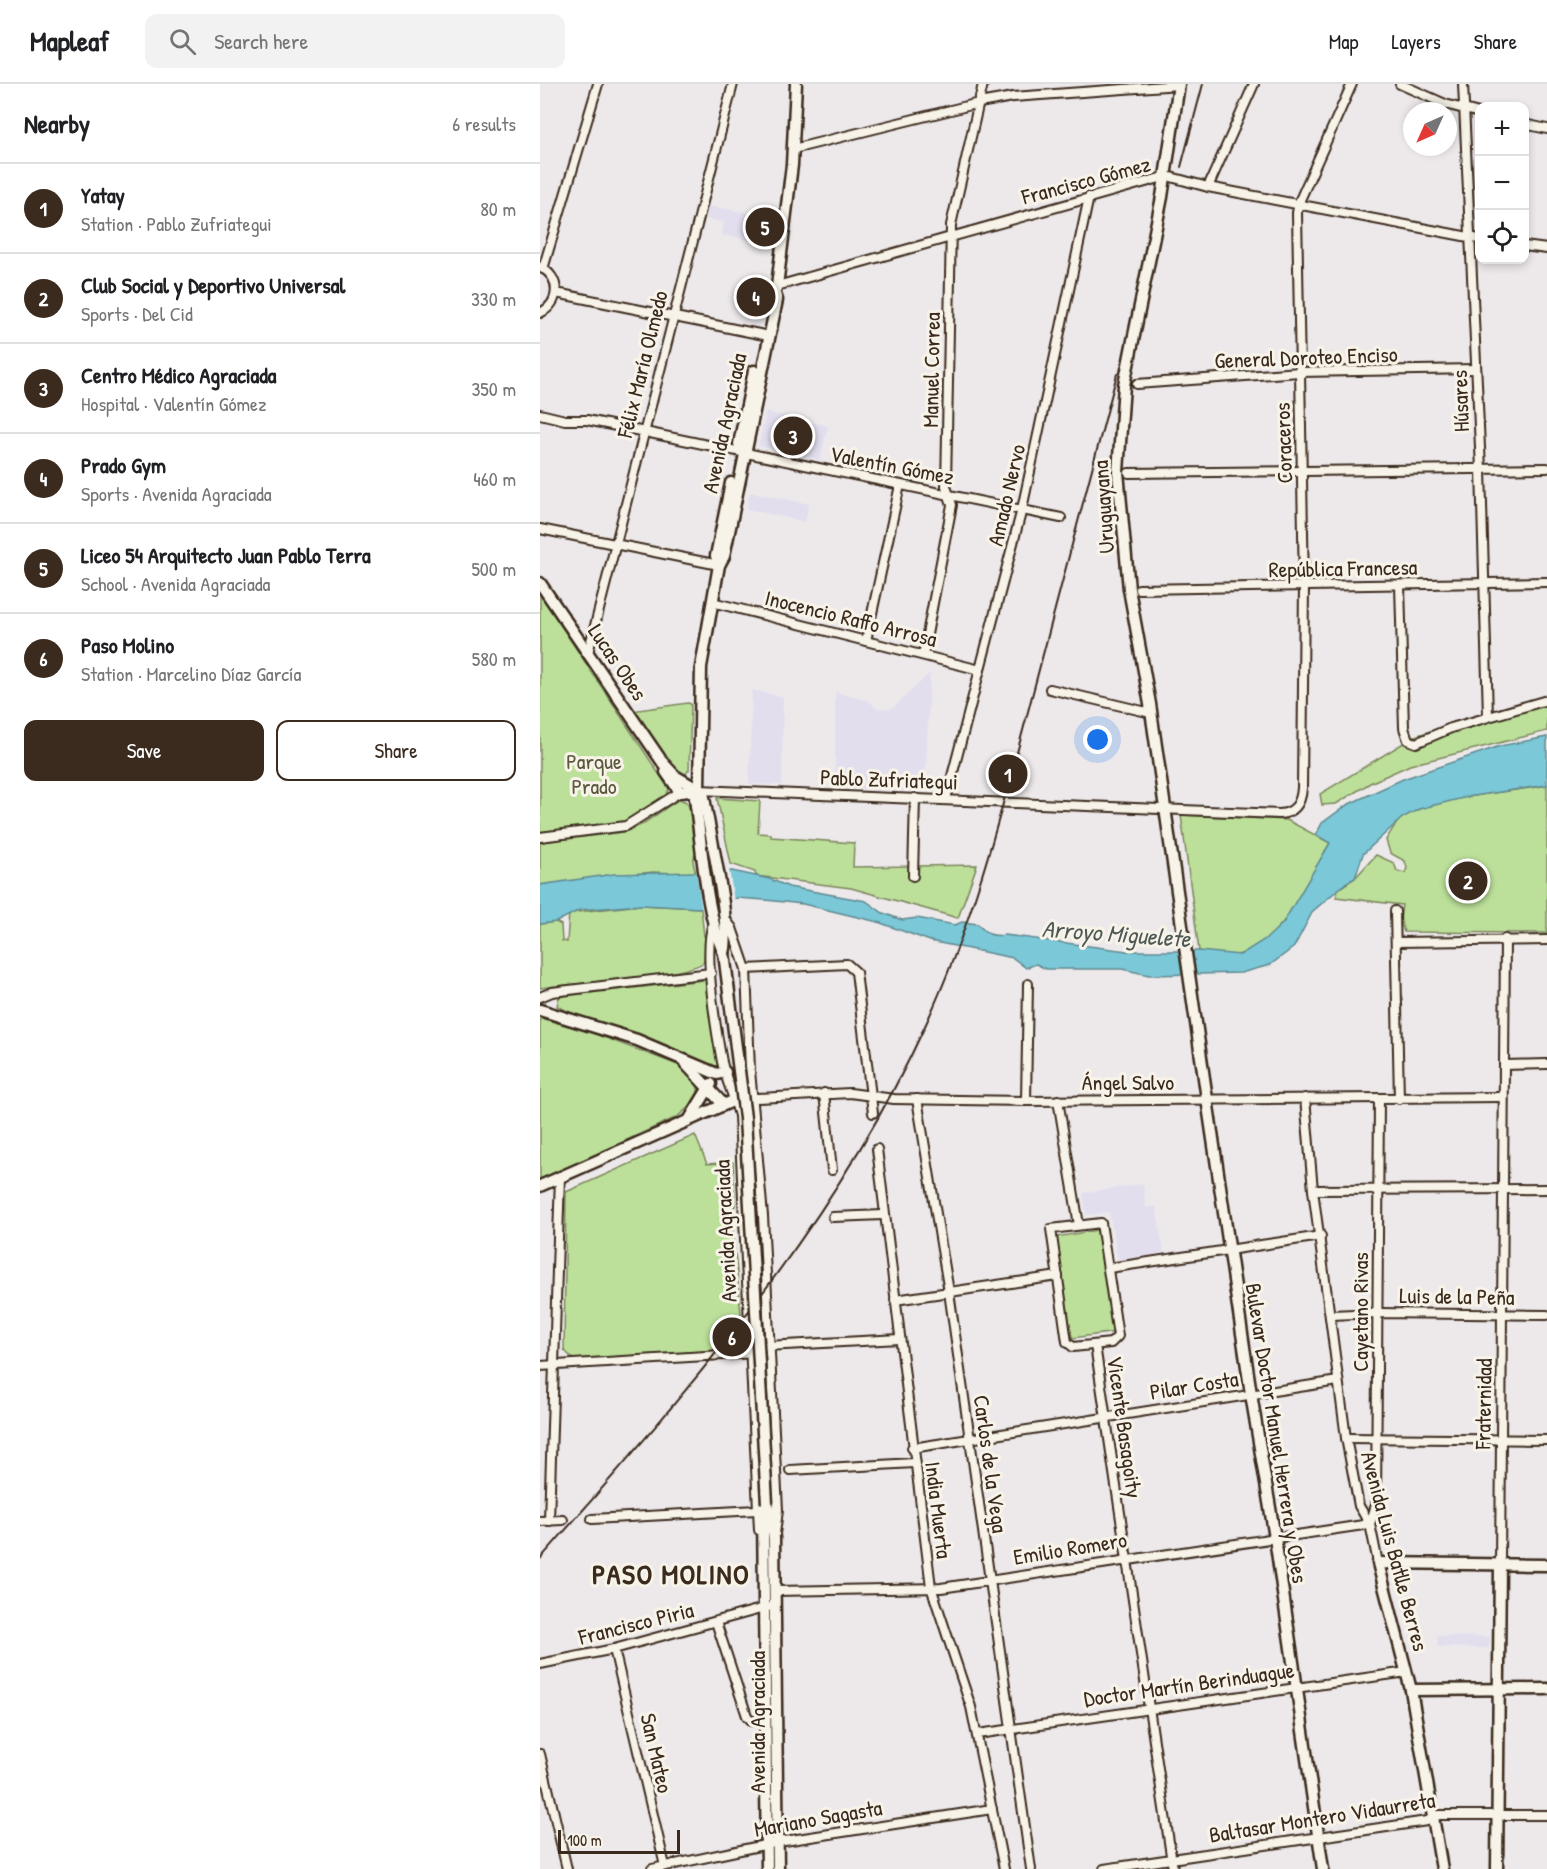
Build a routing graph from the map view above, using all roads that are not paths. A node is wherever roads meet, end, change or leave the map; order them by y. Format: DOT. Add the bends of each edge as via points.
graph roads {
  1 [pos="598,84"];
  2 [pos="733,84"];
  3 [pos="796,84"];
  4 [pos="983,84"];
  5 [pos="1179,84"];
  6 [pos="1254,84"];
  7 [pos="1352,84"];
  8 [pos="1400,84"];
  9 [pos="1463,84"];
  10 [pos="979,103"];
  11 [pos="1464,110"];
  12 [pos="1475,112"];
  13 [pos="1529,124"];
  14 [pos="1547,129"];
  15 [pos="794,149"];
  16 [pos="1167,176"];
  17 [pos="1208,187"];
  18 [pos="1089,197"];
  19 [pos="1299,202"];
  20 [pos="951,235"];
  21 [pos="1475,238"];
  22 [pos="1529,247"];
  23 [pos="1547,249"];
  24 [pos="1475,264"];
  25 [pos="542,268"];
  26 [pos="776,289"];
  27 [pos="556,294"];
  28 [pos="540,313"];
  29 [pos="673,317"];
  30 [pos="766,335"];
  31 [pos="1476,369"];
  32 [pos="1299,372"];
  33 [pos="1137,384"];
  34 [pos="540,414"];
  35 [pos="644,432"];
  36 [pos="741,453"];
  37 [pos="1547,468"];
  38 [pos="1481,469"];
  39 [pos="1302,471"];
  40 [pos="1129,473"];
  41 [pos="900,485"];
  42 [pos="949,495"];
  43 [pos="1023,509"];
  44 [pos="1061,518"];
  45 [pos="540,529"];
  46 [pos="615,546"];
  47 [pos="719,565"];
  48 [pos="1547,582"];
  49 [pos="540,583"];
  50 [pos="1484,584"];
  51 [pos="1400,585"];
  52 [pos="1304,586"];
  53 [pos="1139,589"];
  54 [pos="712,602"];
  55 [pos="866,641"];
  56 [pos="588,653"];
  57 [pos="922,656"];
  58 [pos="980,670"];
  59 [pos="1050,689"];
  60 [pos="1547,699"];
  61 [pos="1151,708"];
  62 [pos="1488,716"];
  63 [pos="663,763"];
  64 [pos="699,790"];
  65 [pos="680,792"];
  66 [pos="915,798"];
  67 [pos="946,800"];
  68 [pos="1165,808"];
  69 [pos="1293,810"];
  70 [pos="540,837"];
  71 [pos="913,876"];
  72 [pos="1395,911"];
  73 [pos="719,919"];
  74 [pos="1505,939"];
  75 [pos="1547,940"];
  76 [pos="1396,942"];
  77 [pos="746,969"];
  78 [pos="711,973"];
  79 [pos="1028,984"];
  80 [pos="540,997"];
  81 [pos="1193,1003"];
  82 [pos="540,1010"];
  83 [pos="683,1061"];
  84 [pos="1547,1064"];
  85 [pos="1504,1065"];
  86 [pos="750,1070"];
  87 [pos="721,1073"];
  88 [pos="708,1088"];
  89 [pos="824,1093"];
  90 [pos="870,1094"];
  91 [pos="753,1096"];
  92 [pos="1503,1097"];
  93 [pos="1305,1098"];
  94 [pos="917,1099"];
  95 [pos="1207,1099"];
  96 [pos="1379,1099"];
  97 [pos="1399,1099"];
  98 [pos="735,1100"];
  99 [pos="1058,1100"];
  100 [pos="1026,1101"];
  101 [pos="723,1104"];
  102 [pos="873,1113"];
  103 [pos="691,1118"];
  104 [pos="876,1149"];
  105 [pos="832,1170"];
  106 [pos="561,1176"];
  107 [pos="540,1186"];
  108 [pos="1503,1189"];
  109 [pos="1547,1189"];
  110 [pos="1313,1190"];
  111 [pos="1379,1190"];
  112 [pos="883,1215"];
  113 [pos="833,1217"];
  114 [pos="1079,1225"];
  115 [pos="1321,1236"];
  116 [pos="1229,1250"];
  117 [pos="1109,1268"];
  118 [pos="1058,1276"];
  119 [pos="949,1292"];
  120 [pos="895,1300"];
  121 [pos="1378,1313"];
  122 [pos="1504,1314"];
  123 [pos="1547,1315"];
  124 [pos="1332,1316"];
  125 [pos="900,1340"];
  126 [pos="1095,1345"];
  127 [pos="769,1346"];
  128 [pos="752,1353"];
  129 [pos="554,1365"];
  130 [pos="540,1366"];
  131 [pos="1338,1381"];
  132 [pos="1251,1394"];
  133 [pos="1107,1417"];
  134 [pos="1346,1438"];
  135 [pos="1377,1438"];
  136 [pos="969,1439"];
  137 [pos="1502,1440"];
  138 [pos="1547,1440"];
  139 [pos="912,1448"];
  140 [pos="914,1463"];
  141 [pos="790,1470"];
  142 [pos="757,1510"];
  143 [pos="592,1519"];
  144 [pos="563,1520"];
  145 [pos="540,1521"];
  146 [pos="549,1521"];
  147 [pos="1370,1524"];
  148 [pos="1275,1538"];
  149 [pos="769,1541"];
  150 [pos="1125,1559"];
  151 [pos="1378,1563"];
  152 [pos="1500,1565"];
  153 [pos="1547,1565"];
  154 [pos="989,1581"];
  155 [pos="931,1587"];
  156 [pos="775,1591"];
  157 [pos="770,1607"];
  158 [pos="716,1622"];
  159 [pos="614,1649"];
  160 [pos="540,1664"];
  161 [pos="1407,1672"];
  162 [pos="1295,1688"];
  163 [pos="1500,1689"];
  164 [pos="1547,1689"];
  165 [pos="1411,1690"];
  166 [pos="1149,1709"];
  167 [pos="766,1722"];
  168 [pos="1011,1729"];
  169 [pos="978,1734"];
  170 [pos="540,1754"];
  171 [pos="992,1809"];
  172 [pos="1498,1815"];
  173 [pos="1547,1815"];
  174 [pos="1432,1818"];
  175 [pos="1319,1836"];
  176 [pos="772,1843"];
  177 [pos="1172,1859"];
  178 [pos="665,1866"];
  179 [pos="567,1869"];
  180 [pos="652,1869"];
  181 [pos="767,1869"];
  182 [pos="778,1869"];
  183 [pos="1004,1869"];
  184 [pos="1031,1869"];
  185 [pos="1104,1869"];
  186 [pos="1173,1869"];
  187 [pos="1323,1869"];
  188 [pos="1442,1869"];
  189 [pos="1497,1869"];
  1 -- 25 [label="street"];
  2 -- 29 [label="street, Félix María Olmedo"];
  3 -- 15 [label="street, Avenida Agraciada"];
  4 -- 10 [label="street, Manuel Correa"];
  5 -- 10 [label="street"];
  5 -- 16 [label="street, Uruguayana"];
  6 -- 17 [label="street"];
  7 -- 19 [label="street, Coraceros"];
  8 -- 11 [label="street"];
  9 -- 11 [label="street, Húsares"];
  10 -- 15 [label="street"];
  10 -- 20 [label="street, Manuel Correa"];
  11 -- 12 [label="street"];
  11 -- 21 [label="street, Húsares"];
  13 -- 14 [label="street"];
  15 -- 26 [label="street, Avenida Agraciada"];
  16 -- 17 [label="street, Francisco Gómez"];
  16 -- 18 [label="street, Francisco Gómez"];
  16 -- 61 [label="street, Uruguayana, bridge" via="1124,385 1118,472 1129,590"];
  17 -- 19 [label="street, Francisco Gómez"];
  18 -- 20 [label="street, Francisco Gómez"];
  18 -- 43 [label="street, Amado Nervo"];
  19 -- 21 [label="street, Francisco Gómez"];
  19 -- 32 [label="street, Coraceros"];
  20 -- 26 [label="street, Francisco Gómez"];
  20 -- 42 [label="street, Manuel Correa" via="946,486"];
  22 -- 23 [label="street"];
  24 -- 31 [label="street, Húsares"];
  25 -- 27 [label="street" via="555,282"];
  26 -- 30 [label="street, Avenida Agraciada" via="777,300"];
  27 -- 28 [label="street" via="552,304"];
  27 -- 29 [label="street"];
  29 -- 30 [label="street"];
  29 -- 35 [label="street, Félix María Olmedo"];
  30 -- 36 [label="street, Avenida Agraciada"];
  31 -- 32 [label="street, General Doroteo Enciso"];
  31 -- 38 [label="street, Húsares"];
  32 -- 33 [label="street, General Doroteo Enciso"];
  32 -- 39 [label="street, Coraceros"];
  34 -- 35 [label="street, Valentín Gómez"];
  35 -- 36 [label="street, Valentín Gómez"];
  35 -- 46 [label="street, Félix María Olmedo"];
  36 -- 41 [label="street, Valentín Gómez"];
  36 -- 47 [label="street, Avenida Agraciada" via="724,556"];
  37 -- 38 [label="street"];
  38 -- 39 [label="street"];
  38 -- 50 [label="street, Húsares"];
  39 -- 40 [label="street"];
  39 -- 52 [label="street, Coraceros"];
  41 -- 42 [label="street, Valentín Gómez"];
  41 -- 55 [label="street"];
  42 -- 43 [label="street, Valentín Gómez"];
  42 -- 57 [label="street, Manuel Correa" via="952,505"];
  43 -- 44 [label="street, Valentín Gómez"];
  43 -- 58 [label="street, Amado Nervo"];
  45 -- 46 [label="street"];
  46 -- 47 [label="street"];
  46 -- 56 [label="street, Félix María Olmedo"];
  47 -- 54 [label="street, Avenida Agraciada"];
  48 -- 50 [label="street, República Francesa"];
  49 -- 56 [label="street, Lucas Obes"];
  50 -- 51 [label="street, República Francesa"];
  50 -- 62 [label="street, Húsares"];
  51 -- 52 [label="street, República Francesa"];
  51 -- 62 [label="street" via="1404,728 1408,740 1416,743"];
  52 -- 53 [label="street, República Francesa"];
  52 -- 69 [label="street, Coraceros" via="1302,788"];
  54 -- 55 [label="street, Inocencio Raffo Arrosa"];
  54 -- 64 [label="street, Avenida Agraciada" via="701,667"];
  55 -- 57 [label="street, Inocencio Raffo Arrosa"];
  56 -- 63 [label="street, Lucas Obes"];
  57 -- 58 [label="street, Inocencio Raffo Arrosa"];
  58 -- 67 [label="street, Amado Nervo"];
  59 -- 61 [label="street"];
  60 -- 62 [label="street"];
  61 -- 68 [label="street, Uruguayana"];
  63 -- 64 [label="street, Lucas Obes" via="675,776"];
  63 -- 65 [label="street, Lucas Obes"];
  64 -- 65 [label="street"];
  64 -- 66 [label="street, Pablo Zufriategui"];
  64 -- 73 [label="street, Avenida Agraciada" via="704,796"];
  65 -- 70 [label="street" via="626,826"];
  66 -- 67 [label="street, Pablo Zufriategui"];
  66 -- 71 [label="street"];
  67 -- 68 [label="street, Pablo Zufriategui"];
  68 -- 69 [label="street, Pablo Zufriategui" via="1279,814"];
  68 -- 81 [label="street, Uruguayana"];
  72 -- 76 [label="street"];
  73 -- 77 [label="street, Avenida Agraciada" via="732,928"];
  73 -- 78 [label="street, Avenida Agraciada" via="710,934"];
  73 -- 149 [label="street, Avenida Agraciada, bridge" via="727,944 724,953 745,1118 767,1503 763,1512"];
  74 -- 75 [label="street"];
  74 -- 76 [label="street"];
  74 -- 85 [label="street, Fraternidad"];
  76 -- 97 [label="street"];
  77 -- 86 [label="street, Avenida Agraciada"];
  77 -- 90 [label="street" via="852,966 856,972"];
  78 -- 80 [label="street" via="552,992"];
  78 -- 87 [label="street, Avenida Agraciada"];
  79 -- 100 [label="street"];
  81 -- 95 [label="street, Bulevar Doctor Manuel Herrera y Obes"];
  82 -- 83 [label="street" via="623,1035"];
  83 -- 87 [label="street"];
  83 -- 88 [label="street"];
  84 -- 85 [label="street"];
  85 -- 92 [label="street, Fraternidad"];
  86 -- 87 [label="street"];
  86 -- 91 [label="street, Avenida Agraciada"];
  87 -- 88 [label="street"];
  87 -- 98 [label="street, Avenida Agraciada"];
  88 -- 101 [label="street"];
  88 -- 103 [label="street"];
  89 -- 90 [label="street, Ángel Salvo"];
  89 -- 91 [label="street, Ángel Salvo"];
  89 -- 105 [label="street"];
  90 -- 94 [label="street, Ángel Salvo"];
  90 -- 102 [label="street"];
  91 -- 98 [label="street, Ángel Salvo"];
  91 -- 127 [label="street, Avenida Agraciada"];
  92 -- 97 [label="street, Ángel Salvo"];
  92 -- 108 [label="street, Fraternidad"];
  93 -- 95 [label="street, Ángel Salvo"];
  93 -- 96 [label="street, Ángel Salvo"];
  93 -- 110 [label="street, Avenida Luis Batlle Berres"];
  94 -- 100 [label="street, Ángel Salvo"];
  94 -- 119 [label="street, Carlos de la Vega"];
  95 -- 99 [label="street, Ángel Salvo"];
  95 -- 116 [label="street, Bulevar Doctor Manuel Herrera y Obes"];
  96 -- 97 [label="street, Ángel Salvo"];
  96 -- 111 [label="street, Cayetano Rivas"];
  98 -- 101 [label="street"];
  98 -- 128 [label="street, Avenida Agraciada"];
  99 -- 100 [label="street, Ángel Salvo"];
  99 -- 114 [label="street"];
  101 -- 103 [label="street"];
  103 -- 106 [label="street"];
  104 -- 112 [label="street, India Muerta"];
  106 -- 107 [label="street"];
  106 -- 129 [label="street"];
  108 -- 109 [label="street"];
  108 -- 111 [label="street"];
  108 -- 122 [label="street, Fraternidad"];
  110 -- 111 [label="street"];
  110 -- 115 [label="street, Avenida Luis Batlle Berres"];
  111 -- 121 [label="street, Cayetano Rivas"];
  112 -- 113 [label="street"];
  112 -- 120 [label="street, India Muerta"];
  114 -- 117 [label="street, Vicente Basagoity" via="1101,1222"];
  114 -- 118 [label="street, Vicente Basagoity" via="1052,1229"];
  115 -- 116 [label="street"];
  115 -- 124 [label="street, Avenida Luis Batlle Berres"];
  116 -- 117 [label="street"];
  116 -- 132 [label="street, Bulevar Doctor Manuel Herrera y Obes"];
  117 -- 126 [label="street, Vicente Basagoity" via="1119,1332 1111,1343"];
  118 -- 119 [label="street"];
  118 -- 126 [label="street, Vicente Basagoity" via="1067,1342 1073,1347"];
  119 -- 120 [label="street"];
  119 -- 136 [label="street, Carlos de la Vega"];
  120 -- 125 [label="street, India Muerta"];
  121 -- 122 [label="street, Luis de la Peña"];
  121 -- 124 [label="street, Luis de la Peña"];
  121 -- 135 [label="street, Cayetano Rivas"];
  122 -- 123 [label="street, Luis de la Peña"];
  122 -- 137 [label="street, Fraternidad"];
  124 -- 131 [label="street, Avenida Luis Batlle Berres"];
  125 -- 127 [label="street"];
  125 -- 139 [label="street, India Muerta"];
  126 -- 133 [label="street, Vicente Basagoity"];
  127 -- 128 [label="street" via="757,1346"];
  127 -- 149 [label="street, Avenida Agraciada" via="778,1510"];
  128 -- 129 [label="street"];
  128 -- 142 [label="street, Avenida Agraciada"];
  129 -- 130 [label="street"];
  129 -- 146 [label="street"];
  131 -- 132 [label="street, Pilar Costa"];
  131 -- 134 [label="street, Avenida Luis Batlle Berres"];
  132 -- 133 [label="street, Pilar Costa"];
  132 -- 148 [label="street, Bulevar Doctor Manuel Herrera y Obes"];
  133 -- 136 [label="street, Pilar Costa"];
  133 -- 150 [label="street, Vicente Basagoity"];
  134 -- 135 [label="street"];
  134 -- 147 [label="street, Avenida Luis Batlle Berres" via="1359,1506"];
  135 -- 137 [label="street"];
  135 -- 147 [label="street, Cayetano Rivas" via="1376,1504"];
  136 -- 139 [label="street, Pilar Costa"];
  136 -- 154 [label="street, Carlos de la Vega"];
  137 -- 138 [label="street"];
  137 -- 152 [label="street, Fraternidad"];
  139 -- 140 [label="street, India Muerta"];
  140 -- 141 [label="street"];
  140 -- 155 [label="street, India Muerta"];
  142 -- 143 [label="street"];
  142 -- 149 [label="street, Avenida Agraciada"];
  144 -- 146 [label="street"];
  145 -- 146 [label="street"];
  147 -- 148 [label="street, Emilio Romero"];
  147 -- 151 [label="street, Avenida Luis Batlle Berres"];
  148 -- 150 [label="street, Emilio Romero"];
  148 -- 162 [label="street, Bulevar Doctor Manuel Herrera y Obes"];
  149 -- 156 [label="street, Avenida Agraciada"];
  149 -- 157 [label="street, Avenida Agraciada"];
  150 -- 154 [label="street, Emilio Romero"];
  150 -- 166 [label="street, Vicente Basagoity"];
  151 -- 152 [label="street"];
  151 -- 161 [label="street, Avenida Luis Batlle Berres"];
  152 -- 153 [label="street"];
  152 -- 163 [label="street, Fraternidad"];
  154 -- 155 [label="street, Emilio Romero"];
  154 -- 168 [label="street, Carlos de la Vega"];
  155 -- 156 [label="street, Emilio Romero"];
  155 -- 169 [label="street, India Muerta"];
  156 -- 157 [label="street, Avenida Agraciada"];
  157 -- 158 [label="street, Francisco Piria"];
  157 -- 167 [label="street, Avenida Agraciada"];
  157 -- 176 [label="street, Avenida Agraciada"];
  158 -- 159 [label="street, Francisco Piria"];
  158 -- 167 [label="street" via="747,1716 752,1721"];
  159 -- 160 [label="street, Francisco Piria"];
  159 -- 178 [label="street, San Mateo"];
  161 -- 162 [label="street, Doctor Martín Berinduague"];
  161 -- 165 [label="street, Avenida Luis Batlle Berres"];
  162 -- 166 [label="street, Doctor Martín Berinduague"];
  162 -- 175 [label="street, Bulevar Doctor Manuel Herrera y Obes"];
  163 -- 164 [label="street"];
  163 -- 165 [label="street"];
  163 -- 172 [label="street, Fraternidad"];
  165 -- 174 [label="street, Avenida Luis Batlle Berres"];
  166 -- 168 [label="street, Doctor Martín Berinduague"];
  166 -- 177 [label="street, Vicente Basagoity"];
  167 -- 176 [label="street, Avenida Agraciada"];
  168 -- 169 [label="street, Doctor Martín Berinduague"];
  168 -- 184 [label="street, Carlos de la Vega"];
  169 -- 171 [label="street, India Muerta"];
  170 -- 179 [label="street"];
  171 -- 176 [label="street, Mariano Sagasta"];
  171 -- 183 [label="street, India Muerta"];
  172 -- 173 [label="street, Baltasar Montero Vidaurreta"];
  172 -- 174 [label="street, Baltasar Montero Vidaurreta"];
  172 -- 189 [label="street, Fraternidad"];
  174 -- 175 [label="street, Baltasar Montero Vidaurreta"];
  174 -- 188 [label="street, Avenida Luis Batlle Berres"];
  175 -- 177 [label="street, Baltasar Montero Vidaurreta"];
  175 -- 187 [label="street, Bulevar Doctor Manuel Herrera y Obes"];
  176 -- 178 [label="street, Mariano Sagasta"];
  176 -- 181 [label="street, Avenida Agraciada"];
  176 -- 182 [label="street, Avenida Agraciada"];
  177 -- 185 [label="street, Baltasar Montero Vidaurreta"];
  177 -- 186 [label="street, Vicente Basagoity"];
  178 -- 180 [label="street, Mariano Sagasta"];
}
